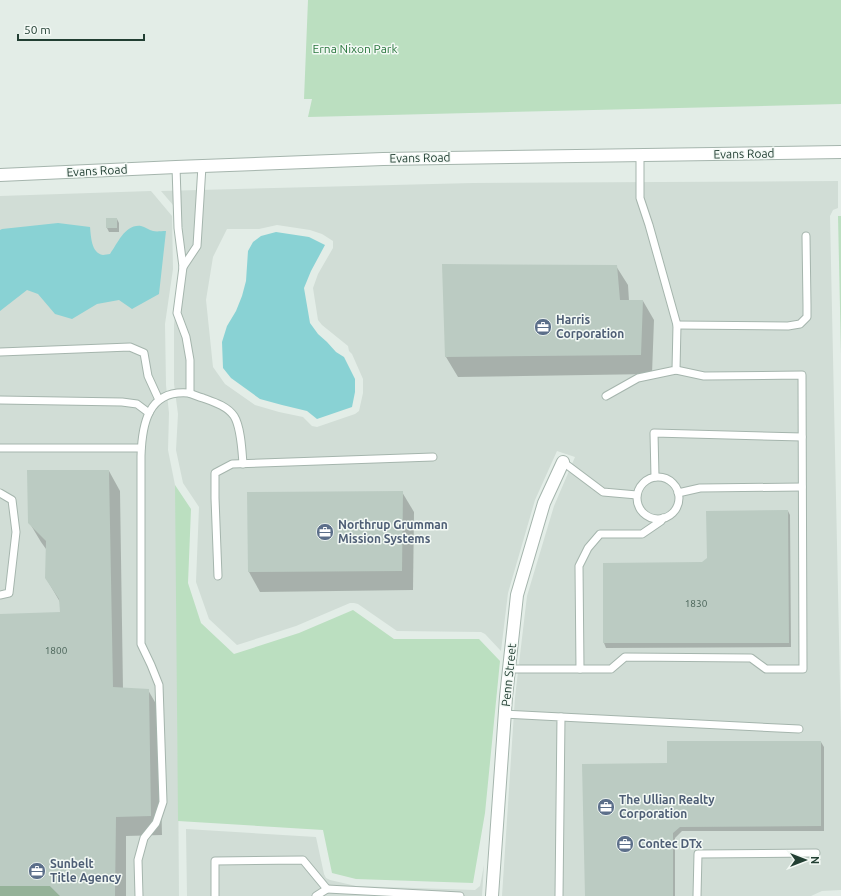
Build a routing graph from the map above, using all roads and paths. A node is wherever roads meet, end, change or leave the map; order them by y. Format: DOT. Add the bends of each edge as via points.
graph roads {
  1 [pos="841,152"];
  2 [pos="640,155"];
  3 [pos="202,166"];
  4 [pos="176,167"];
  5 [pos="0,175"];
  6 [pos="806,236"];
  7 [pos="183,267"];
  8 [pos="677,325"];
  9 [pos="0,352"];
  10 [pos="676,370"];
  11 [pos="190,393"];
  12 [pos="606,396"];
  13 [pos="0,400"];
  14 [pos="159,400"];
  15 [pos="148,413"];
  16 [pos="802,437"];
  17 [pos="0,448"];
  18 [pos="141,448"];
  19 [pos="432,457"];
  20 [pos="563,462"];
  21 [pos="242,464"];
  22 [pos="655,478"];
  23 [pos="802,487"];
  24 [pos="0,493"];
  25 [pos="678,493"];
  26 [pos="637,494"];
  27 [pos="663,518"];
  28 [pos="218,576"];
  29 [pos="0,596"];
  30 [pos="509,669"];
  31 [pos="580,670"];
  32 [pos="504,714"];
  33 [pos="561,718"];
  34 [pos="799,729"];
  35 [pos="816,853"];
  36 [pos="327,889"];
  37 [pos="390,894"];
  38 [pos="139,896"];
  39 [pos="215,896"];
  40 [pos="316,896"];
  41 [pos="460,896"];
  42 [pos="492,896"];
  43 [pos="559,896"];
  44 [pos="697,896"];
  1 -- 2 [label="street, Evans Road"];
  2 -- 3 [label="street, Evans Road" via="389,159"];
  2 -- 8 [label="lane" via="640,198"];
  3 -- 4 [label="street, Evans Road"];
  3 -- 7 [label="lane" via="197,246"];
  4 -- 5 [label="street, Evans Road"];
  4 -- 7 [label="lane" via="178,228"];
  6 -- 8 [label="lane" via="807,317 800,324"];
  7 -- 11 [label="lane" via="177,313 186,337 190,360"];
  8 -- 10 [label="lane"];
  9 -- 14 [label="lane" via="130,347 144,353 148,376"];
  10 -- 12 [label="lane" via="638,378"];
  10 -- 16 [label="lane" via="704,376 802,374"];
  11 -- 14 [label="lane" via="169,394"];
  11 -- 21 [label="lane" via="226,408 234,417 240,434"];
  13 -- 15 [label="lane" via="122,402 136,404"];
  14 -- 15 [label="lane"];
  15 -- 18 [label="lane" via="142,432"];
  16 -- 22 [label="lane" via="654,433"];
  16 -- 23 [label="lane"];
  17 -- 18 [label="lane"];
  18 -- 38 [label="lane" via="141,644 159,685 163,802 156,823 144,838 138,860"];
  19 -- 21 [label="lane"];
  20 -- 26 [label="lane" via="603,492"];
  20 -- 30 [label="street, Penn Street" via="544,503 517,595"];
  21 -- 28 [label="lane" via="232,464 215,472"];
  22 -- 25 [label="lane" via="670,481"];
  22 -- 26 [label="lane" via="645,481"];
  23 -- 25 [label="lane" via="700,488"];
  23 -- 31 [label="lane" via="803,670 766,670 751,658 625,657 611,670"];
  24 -- 29 [label="lane" via="12,500 16,532 9,593"];
  25 -- 27 [label="lane" via="677,506 668,517"];
  26 -- 27 [label="lane" via="642,512 654,518"];
  27 -- 31 [label="lane" via="642,534 600,534 588,548 579,566"];
  30 -- 31 [label="lane"];
  30 -- 32 [label="street, Penn Street"];
  32 -- 33 [label="lane"];
  32 -- 42 [label="street, Penn Street"];
  33 -- 34 [label="lane"];
  33 -- 43 [label="lane"];
  35 -- 44 [label="lane" via="698,854"];
  36 -- 37 [label="lane"];
  36 -- 39 [label="lane" via="302,860 216,861"];
  36 -- 40 [label="lane"];
  37 -- 41 [label="lane"];
}
